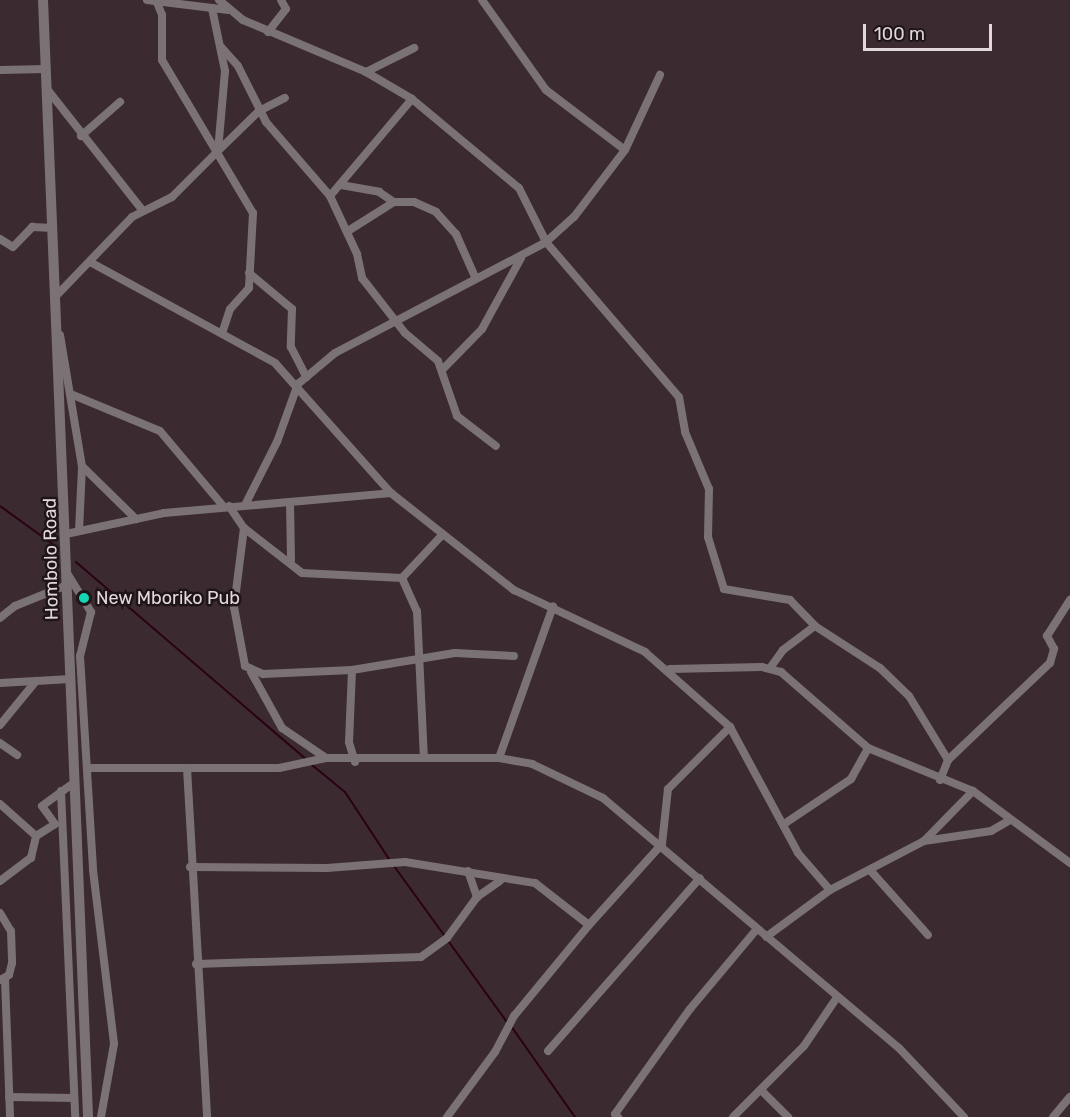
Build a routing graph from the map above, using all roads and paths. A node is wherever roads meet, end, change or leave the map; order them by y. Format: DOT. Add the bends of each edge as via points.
graph roads {
  1 [pos="43,0"];
  2 [pos="147,0"];
  3 [pos="219,0"];
  4 [pos="281,0"];
  5 [pos="482,0"];
  6 [pos="158,2"];
  7 [pos="213,8"];
  8 [pos="228,10"];
  9 [pos="268,32"];
  10 [pos="221,47"];
  11 [pos="414,48"];
  12 [pos="46,69"];
  13 [pos="0,70"];
  14 [pos="366,72"];
  15 [pos="660,75"];
  16 [pos="47,89"];
  17 [pos="285,98"];
  18 [pos="412,99"];
  19 [pos="120,102"];
  20 [pos="259,111"];
  21 [pos="81,136"];
  22 [pos="625,150"];
  23 [pos="218,151"];
  24 [pos="341,185"];
  25 [pos="330,196"];
  26 [pos="394,202"];
  27 [pos="143,211"];
  28 [pos="52,228"];
  29 [pos="348,231"];
  30 [pos="0,239"];
  31 [pos="546,242"];
  32 [pos="521,258"];
  33 [pos="90,262"];
  34 [pos="249,273"];
  35 [pos="476,279"];
  36 [pos="57,295"];
  37 [pos="397,323"];
  38 [pos="222,333"];
  39 [pos="60,334"];
  40 [pos="443,369"];
  41 [pos="306,376"];
  42 [pos="298,384"];
  43 [pos="73,395"];
  44 [pos="496,446"];
  45 [pos="82,466"];
  46 [pos="392,493"];
  47 [pos="290,502"];
  48 [pos="245,505"];
  49 [pos="226,506"];
  50 [pos="136,519"];
  51 [pos="244,528"];
  52 [pos="79,531"];
  53 [pos="66,534"];
  54 [pos="443,534"];
  55 [pos="291,560"];
  56 [pos="67,573"];
  57 [pos="402,578"];
  58 [pos="67,585"];
  59 [pos="1070,600"];
  60 [pos="553,606"];
  61 [pos="0,618"];
  62 [pos="815,626"];
  63 [pos="514,657"];
  64 [pos="417,662"];
  65 [pos="770,668"];
  66 [pos="670,669"];
  67 [pos="352,670"];
  68 [pos="251,672"];
  69 [pos="71,678"];
  70 [pos="36,681"];
  71 [pos="0,683"];
  72 [pos="0,725"];
  73 [pos="730,727"];
  74 [pos="0,743"];
  75 [pos="868,748"];
  76 [pos="17,755"];
  77 [pos="326,758"];
  78 [pos="499,758"];
  79 [pos="424,759"];
  80 [pos="948,760"];
  81 [pos="355,762"];
  82 [pos="89,768"];
  83 [pos="187,768"];
  84 [pos="940,780"];
  85 [pos="74,783"];
  86 [pos="61,791"];
  87 [pos="973,791"];
  88 [pos="0,804"];
  89 [pos="1010,820"];
  90 [pos="784,824"];
  91 [pos="36,836"];
  92 [pos="924,841"];
  93 [pos="662,844"];
  94 [pos="1070,863"];
  95 [pos="190,867"];
  96 [pos="870,870"];
  97 [pos="468,871"];
  98 [pos="700,878"];
  99 [pos="0,881"];
  100 [pos="500,881"];
  101 [pos="830,890"];
  102 [pos="477,897"];
  103 [pos="0,913"];
  104 [pos="589,924"];
  105 [pos="757,929"];
  106 [pos="928,935"];
  107 [pos="766,937"];
  108 [pos="196,964"];
  109 [pos="3,979"];
  110 [pos="836,999"];
  111 [pos="548,1051"];
  112 [pos="4,1077"];
  113 [pos="762,1091"];
  114 [pos="9,1096"];
  115 [pos="1070,1097"];
  116 [pos="74,1098"];
  117 [pos="10,1117"];
  118 [pos="75,1117"];
  119 [pos="88,1117"];
  120 [pos="101,1117"];
  121 [pos="207,1117"];
  122 [pos="447,1117"];
  123 [pos="618,1117"];
  124 [pos="733,1117"];
  125 [pos="788,1117"];
  126 [pos="964,1117"];
  127 [pos="1053,1117"];
  1 -- 12 [label="street, Hombolo Road"];
  2 -- 6 [label="street"];
  3 -- 8 [label="street"];
  4 -- 9 [label="street" via="286,9"];
  5 -- 22 [label="street" via="546,90"];
  6 -- 7 [label="street"];
  6 -- 23 [label="street" via="162,60"];
  7 -- 8 [label="street"];
  7 -- 10 [label="street"];
  8 -- 9 [label="street"];
  9 -- 14 [label="street"];
  10 -- 20 [label="street" via="238,66"];
  10 -- 23 [label="street" via="225,71"];
  11 -- 14 [label="street"];
  12 -- 13 [label="street"];
  12 -- 16 [label="street, Hombolo Road"];
  14 -- 18 [label="street"];
  15 -- 22 [label="street"];
  16 -- 21 [label="street"];
  16 -- 28 [label="street, Hombolo Road"];
  17 -- 20 [label="street"];
  18 -- 24 [label="street"];
  18 -- 31 [label="street" via="519,188"];
  19 -- 21 [label="street"];
  20 -- 23 [label="street"];
  20 -- 25 [label="street"];
  21 -- 27 [label="street"];
  22 -- 31 [label="street" via="574,217"];
  23 -- 27 [label="street" via="181,190"];
  23 -- 34 [label="street" via="253,213"];
  24 -- 25 [label="street"];
  24 -- 26 [label="street" via="379,192"];
  25 -- 29 [label="street"];
  26 -- 29 [label="street"];
  26 -- 35 [label="street" via="436,212 471,258"];
  27 -- 33 [label="street"];
  28 -- 30 [label="street" via="32,227 14,247"];
  28 -- 36 [label="street, Hombolo Road"];
  29 -- 37 [label="street" via="362,278"];
  31 -- 32 [label="street"];
  31 -- 62 [label="street" via="678,397 685,432 710,489 708,537 724,589 790,600"];
  32 -- 35 [label="street"];
  32 -- 40 [label="street" via="482,329"];
  33 -- 36 [label="street"];
  33 -- 38 [label="street"];
  34 -- 38 [label="street" via="249,288 233,304"];
  34 -- 41 [label="street" via="292,309 291,347"];
  35 -- 37 [label="street"];
  36 -- 39 [label="street, Hombolo Road"];
  37 -- 40 [label="street"];
  37 -- 41 [label="street" via="335,353"];
  38 -- 42 [label="street" via="267,357"];
  39 -- 43 [label="street"];
  39 -- 53 [label="street, Hombolo Road"];
  40 -- 44 [label="street" via="455,413"];
  41 -- 42 [label="street"];
  42 -- 46 [label="street"];
  42 -- 48 [label="street" via="284,427"];
  43 -- 45 [label="street"];
  43 -- 49 [label="street" via="160,431"];
  45 -- 50 [label="street"];
  45 -- 52 [label="street"];
  46 -- 47 [label="street"];
  46 -- 54 [label="street"];
  47 -- 48 [label="street"];
  47 -- 55 [label="street"];
  48 -- 49 [label="street"];
  49 -- 50 [label="street"];
  49 -- 51 [label="street"];
  50 -- 52 [label="street"];
  51 -- 55 [label="street"];
  51 -- 68 [label="street" via="234,606 239,651"];
  52 -- 53 [label="street"];
  53 -- 56 [label="street, Hombolo Road"];
  54 -- 57 [label="street"];
  54 -- 60 [label="street" via="514,590"];
  55 -- 57 [label="street" via="303,573"];
  56 -- 58 [label="street, Hombolo Road"];
  56 -- 82 [label="street" via="91,612 80,656"];
  57 -- 64 [label="street" via="417,610"];
  58 -- 61 [label="street" via="15,606"];
  58 -- 69 [label="street, Hombolo Road"];
  59 -- 80 [label="street" via="1047,636 1054,650 1050,663"];
  60 -- 66 [label="street"];
  60 -- 78 [label="street"];
  62 -- 65 [label="street" via="783,650"];
  62 -- 80 [label="street" via="880,669 909,696"];
  63 -- 64 [label="street" via="455,653"];
  64 -- 67 [label="street"];
  64 -- 79 [label="street"];
  65 -- 66 [label="street"];
  65 -- 75 [label="street" via="787,676"];
  66 -- 73 [label="street"];
  67 -- 68 [label="street"];
  67 -- 81 [label="street" via="349,742"];
  68 -- 77 [label="street" via="282,728"];
  69 -- 70 [label="street"];
  69 -- 85 [label="street, Hombolo Road"];
  70 -- 71 [label="street"];
  70 -- 72 [label="street"];
  73 -- 90 [label="street"];
  73 -- 93 [label="street" via="668,789"];
  74 -- 76 [label="street"];
  75 -- 84 [label="street"];
  75 -- 90 [label="street" via="850,779"];
  77 -- 81 [label="street"];
  77 -- 83 [label="street" via="301,766"];
  78 -- 79 [label="street"];
  78 -- 93 [label="street" via="532,764 595,794"];
  79 -- 81 [label="street"];
  80 -- 84 [label="street"];
  82 -- 83 [label="street"];
  82 -- 120 [label="street" via="93,870 114,1044"];
  83 -- 95 [label="street"];
  84 -- 87 [label="street"];
  85 -- 86 [label="street"];
  85 -- 119 [label="street, Hombolo Road"];
  86 -- 91 [label="street" via="42,806 55,824"];
  86 -- 116 [label="street"];
  87 -- 89 [label="street"];
  87 -- 92 [label="street"];
  88 -- 91 [label="street"];
  89 -- 92 [label="street" via="991,831"];
  89 -- 94 [label="street"];
  90 -- 101 [label="street" via="798,853"];
  91 -- 99 [label="street" via="31,858"];
  92 -- 96 [label="street"];
  93 -- 98 [label="street"];
  93 -- 104 [label="street"];
  95 -- 97 [label="street" via="377,867 405,862"];
  95 -- 108 [label="street"];
  96 -- 101 [label="street"];
  96 -- 106 [label="street"];
  97 -- 100 [label="street"];
  97 -- 102 [label="street"];
  98 -- 105 [label="street"];
  98 -- 111 [label="street"];
  100 -- 102 [label="street"];
  100 -- 104 [label="street" via="535,883"];
  101 -- 107 [label="street"];
  102 -- 108 [label="street" via="447,938 421,957"];
  103 -- 109 [label="street" via="11,931 11,969"];
  104 -- 122 [label="street" via="514,1016"];
  105 -- 107 [label="street"];
  105 -- 123 [label="street" via="690,1009 615,1114"];
  107 -- 110 [label="street"];
  108 -- 121 [label="street"];
  109 -- 112 [label="street"];
  110 -- 113 [label="street" via="813,1036"];
  110 -- 126 [label="street" via="898,1048"];
  112 -- 114 [label="street"];
  113 -- 124 [label="street"];
  113 -- 125 [label="street"];
  114 -- 116 [label="street"];
  114 -- 117 [label="street"];
  115 -- 127 [label="street"];
  116 -- 118 [label="street"];
}
